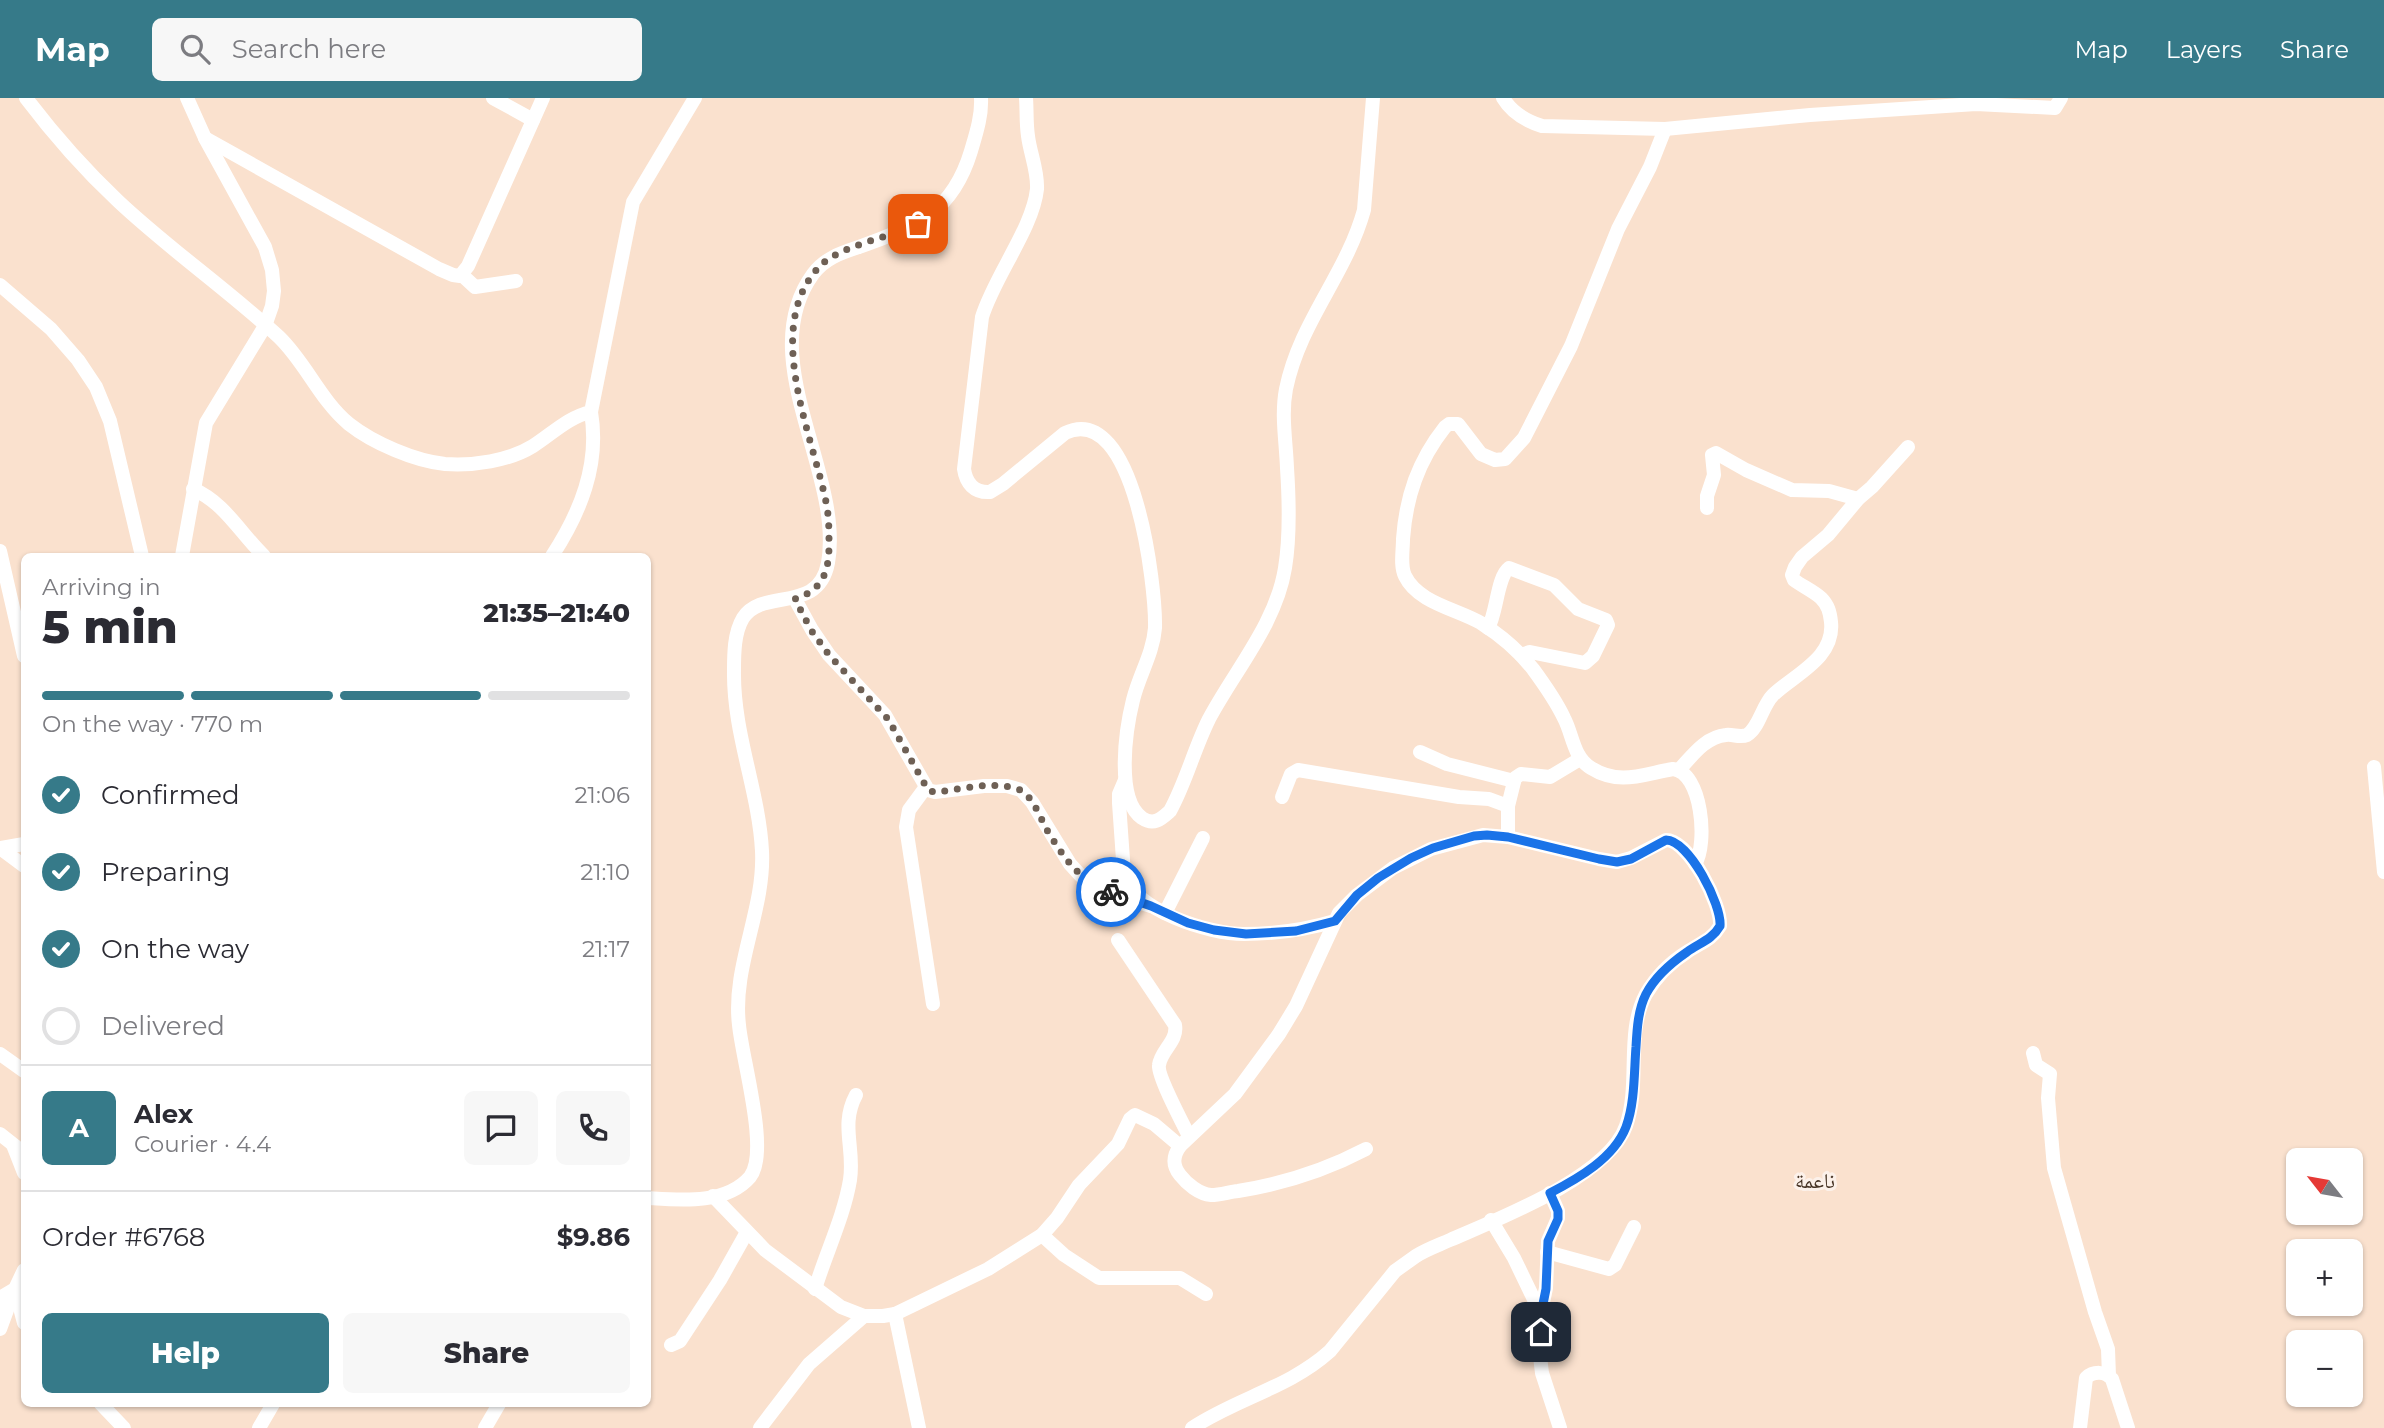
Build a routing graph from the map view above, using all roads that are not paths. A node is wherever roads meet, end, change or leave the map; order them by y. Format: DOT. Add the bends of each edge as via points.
graph roads {
  1 [pos="26,98"];
  2 [pos="187,98"];
  3 [pos="493,98"];
  4 [pos="543,98"];
  5 [pos="695,98"];
  6 [pos="981,98"];
  7 [pos="1026,98"];
  8 [pos="1373,98"];
  9 [pos="1503,98"];
  10 [pos="2061,98"];
  11 [pos="533,120"];
  12 [pos="1665,130"];
  13 [pos="205,138"];
  14 [pos="462,275"];
  15 [pos="516,281"];
  16 [pos="0,285"];
  17 [pos="265,326"];
  18 [pos="591,412"];
  19 [pos="1908,447"];
  20 [pos="193,489"];
  21 [pos="1858,499"];
  22 [pos="1707,508"];
  23 [pos="0,551"];
  24 [pos="141,553"];
  25 [pos="182,553"];
  26 [pos="261,553"];
  27 [pos="554,553"];
  28 [pos="795,599"];
  29 [pos="1488,628"];
  30 [pos="21,643"];
  31 [pos="1521,656"];
  32 [pos="1420,752"];
  33 [pos="1580,759"];
  34 [pos="2374,767"];
  35 [pos="1679,769"];
  36 [pos="1126,779"];
  37 [pos="1514,781"];
  38 [pos="926,787"];
  39 [pos="1282,797"];
  40 [pos="1508,806"];
  41 [pos="1508,837"];
  42 [pos="1203,838"];
  43 [pos="21,844"];
  44 [pos="0,848"];
  45 [pos="1695,863"];
  46 [pos="21,864"];
  47 [pos="2384,872"];
  48 [pos="1158,910"];
  49 [pos="1335,921"];
  50 [pos="1118,940"];
  51 [pos="933,1004"];
  52 [pos="2033,1053"];
  53 [pos="0,1054"];
  54 [pos="21,1069"];
  55 [pos="856,1095"];
  56 [pos="0,1134"];
  57 [pos="1184,1141"];
  58 [pos="18,1149"];
  59 [pos="1366,1149"];
  60 [pos="1550,1193"];
  61 [pos="713,1196"];
  62 [pos="651,1198"];
  63 [pos="1492,1220"];
  64 [pos="1634,1227"];
  65 [pos="747,1232"];
  66 [pos="1042,1235"];
  67 [pos="1547,1252"];
  68 [pos="21,1274"];
  69 [pos="815,1289"];
  70 [pos="1206,1294"];
  71 [pos="7,1295"];
  72 [pos="895,1314"];
  73 [pos="1541,1314"];
  74 [pos="864,1317"];
  75 [pos="21,1318"];
  76 [pos="0,1329"];
  77 [pos="671,1345"];
  78 [pos="2109,1376"];
  79 [pos="104,1407"];
  80 [pos="271,1407"];
  81 [pos="497,1407"];
  82 [pos="124,1428"];
  83 [pos="259,1428"];
  84 [pos="485,1428"];
  85 [pos="760,1428"];
  86 [pos="919,1428"];
  87 [pos="1192,1428"];
  88 [pos="1560,1428"];
  89 [pos="2080,1428"];
  90 [pos="2128,1428"];
  1 -- 17 [label="street" via="116,199"];
  2 -- 13 [label="street"];
  3 -- 11 [label="street"];
  4 -- 11 [label="street"];
  5 -- 18 [label="street" via="633,202"];
  6 -- 28 [label="street" via="966,167 941,205 909,228 830,258 804,291 794,325 793,355 826,502 829,552 821,581"];
  7 -- 36 [label="street" via="1037,191 982,317 964,469 972,487 990,492 1072,429 1100,437 1120,462 1145,534 1155,628 1130,712"];
  8 -- 36 [label="street" via="1360,225 1304,334 1286,391 1287,551 1273,606 1210,718 1170,811 1157,822 1140,817"];
  9 -- 12 [label="street" via="1516,113 1542,126"];
  10 -- 12 [label="street" via="2055,108 1976,104"];
  11 -- 14 [label="street"];
  12 -- 29 [label="street" via="1609,250 1572,346 1524,438 1505,459 1495,460 1481,454 1458,424 1449,424 1423,459 1409,494 1403,549 1407,580 1432,600"];
  13 -- 14 [label="street" via="439,269"];
  13 -- 17 [label="street" via="269,256 274,291"];
  14 -- 15 [label="street" via="475,287"];
  16 -- 24 [label="street" via="51,329 96,387 107,412"];
  17 -- 18 [label="street" via="290,349 349,424 392,449 423,460 458,464 505,458"];
  17 -- 20 [label="street" via="209,416"];
  18 -- 27 [label="street" via="587,488"];
  19 -- 21 [label="street"];
  20 -- 25 [label="street"];
  20 -- 26 [label="street" via="222,508"];
  21 -- 22 [label="street" via="1829,491 1792,490 1716,453 1712,455 1714,475"];
  21 -- 35 [label="street" via="1828,535 1802,556 1792,575 1829,607 1831,638 1823,652 1769,699 1749,733 1715,738"];
  23 -- 30 [label="street"];
  28 -- 38 [label="street" via="829,655 882,711"];
  28 -- 61 [label="street" via="756,606 741,621 737,636 737,718 762,849 762,874 737,1007 758,1148 751,1175"];
  29 -- 31 [label="street"];
  29 -- 31 [label="street" via="1503,573 1509,568 1554,585 1578,609 1608,625 1585,663 1530,652"];
  31 -- 33 [label="street" via="1564,717"];
  32 -- 37 [label="street" via="1447,764"];
  33 -- 35 [label="street" via="1602,774 1618,778"];
  33 -- 37 [label="street" via="1550,777 1521,774"];
  34 -- 47 [label="street"];
  35 -- 45 [label="street" via="1699,806 1700,850"];
  36 -- 48 [label="street" via="1119,794 1124,874"];
  37 -- 40 [label="street"];
  38 -- 48 [label="street" via="934,792 984,786 1021,790 1081,876 1102,890"];
  38 -- 51 [label="street" via="909,810 906,827"];
  39 -- 40 [label="street" via="1291,774 1298,770 1489,799"];
  40 -- 41 [label="street"];
  41 -- 45 [label="street" via="1617,862 1672,840"];
  41 -- 49 [label="street" via="1474,836 1411,858 1372,883"];
  42 -- 48 [label="street"];
  43 -- 44 [label="street"];
  44 -- 46 [label="street"];
  45 -- 60 [label="street" via="1709,888 1720,926 1714,936 1659,976 1645,997 1637,1027 1629,1118 1622,1135 1589,1170"];
  48 -- 49 [label="street" via="1188,923 1238,934 1296,931"];
  49 -- 57 [label="street" via="1279,1034 1235,1094"];
  50 -- 57 [label="street" via="1175,1025 1158,1070"];
  52 -- 78 [label="street" via="2036,1065 2050,1074 2054,1168 2108,1349"];
  53 -- 54 [label="street"];
  55 -- 69 [label="street" via="847,1133 850,1179"];
  56 -- 58 [label="street"];
  57 -- 59 [label="street" via="1174,1154 1176,1170 1193,1188 1210,1195 1297,1177"];
  57 -- 66 [label="street" via="1135,1115 1118,1144 1079,1185"];
  60 -- 63 [label="street"];
  60 -- 67 [label="street" via="1558,1219"];
  61 -- 62 [label="street" via="682,1202"];
  61 -- 65 [label="street"];
  63 -- 73 [label="street"];
  63 -- 87 [label="street" via="1402,1265 1330,1351 1308,1369"];
  64 -- 67 [label="street" via="1609,1269"];
  65 -- 69 [label="street"];
  65 -- 77 [label="street" via="680,1341"];
  66 -- 70 [label="street" via="1099,1278 1180,1278"];
  66 -- 72 [label="street" via="988,1269"];
  67 -- 73 [label="street"];
  68 -- 71 [label="street"];
  69 -- 74 [label="street"];
  71 -- 75 [label="street"];
  71 -- 76 [label="street"];
  72 -- 74 [label="street"];
  72 -- 86 [label="street"];
  73 -- 88 [label="street" via="1542,1373"];
  74 -- 85 [label="street" via="809,1364"];
  78 -- 89 [label="street" via="2094,1373 2086,1378"];
  78 -- 90 [label="street"];
  79 -- 82 [label="street"];
  80 -- 83 [label="street"];
  81 -- 84 [label="street"];
}
